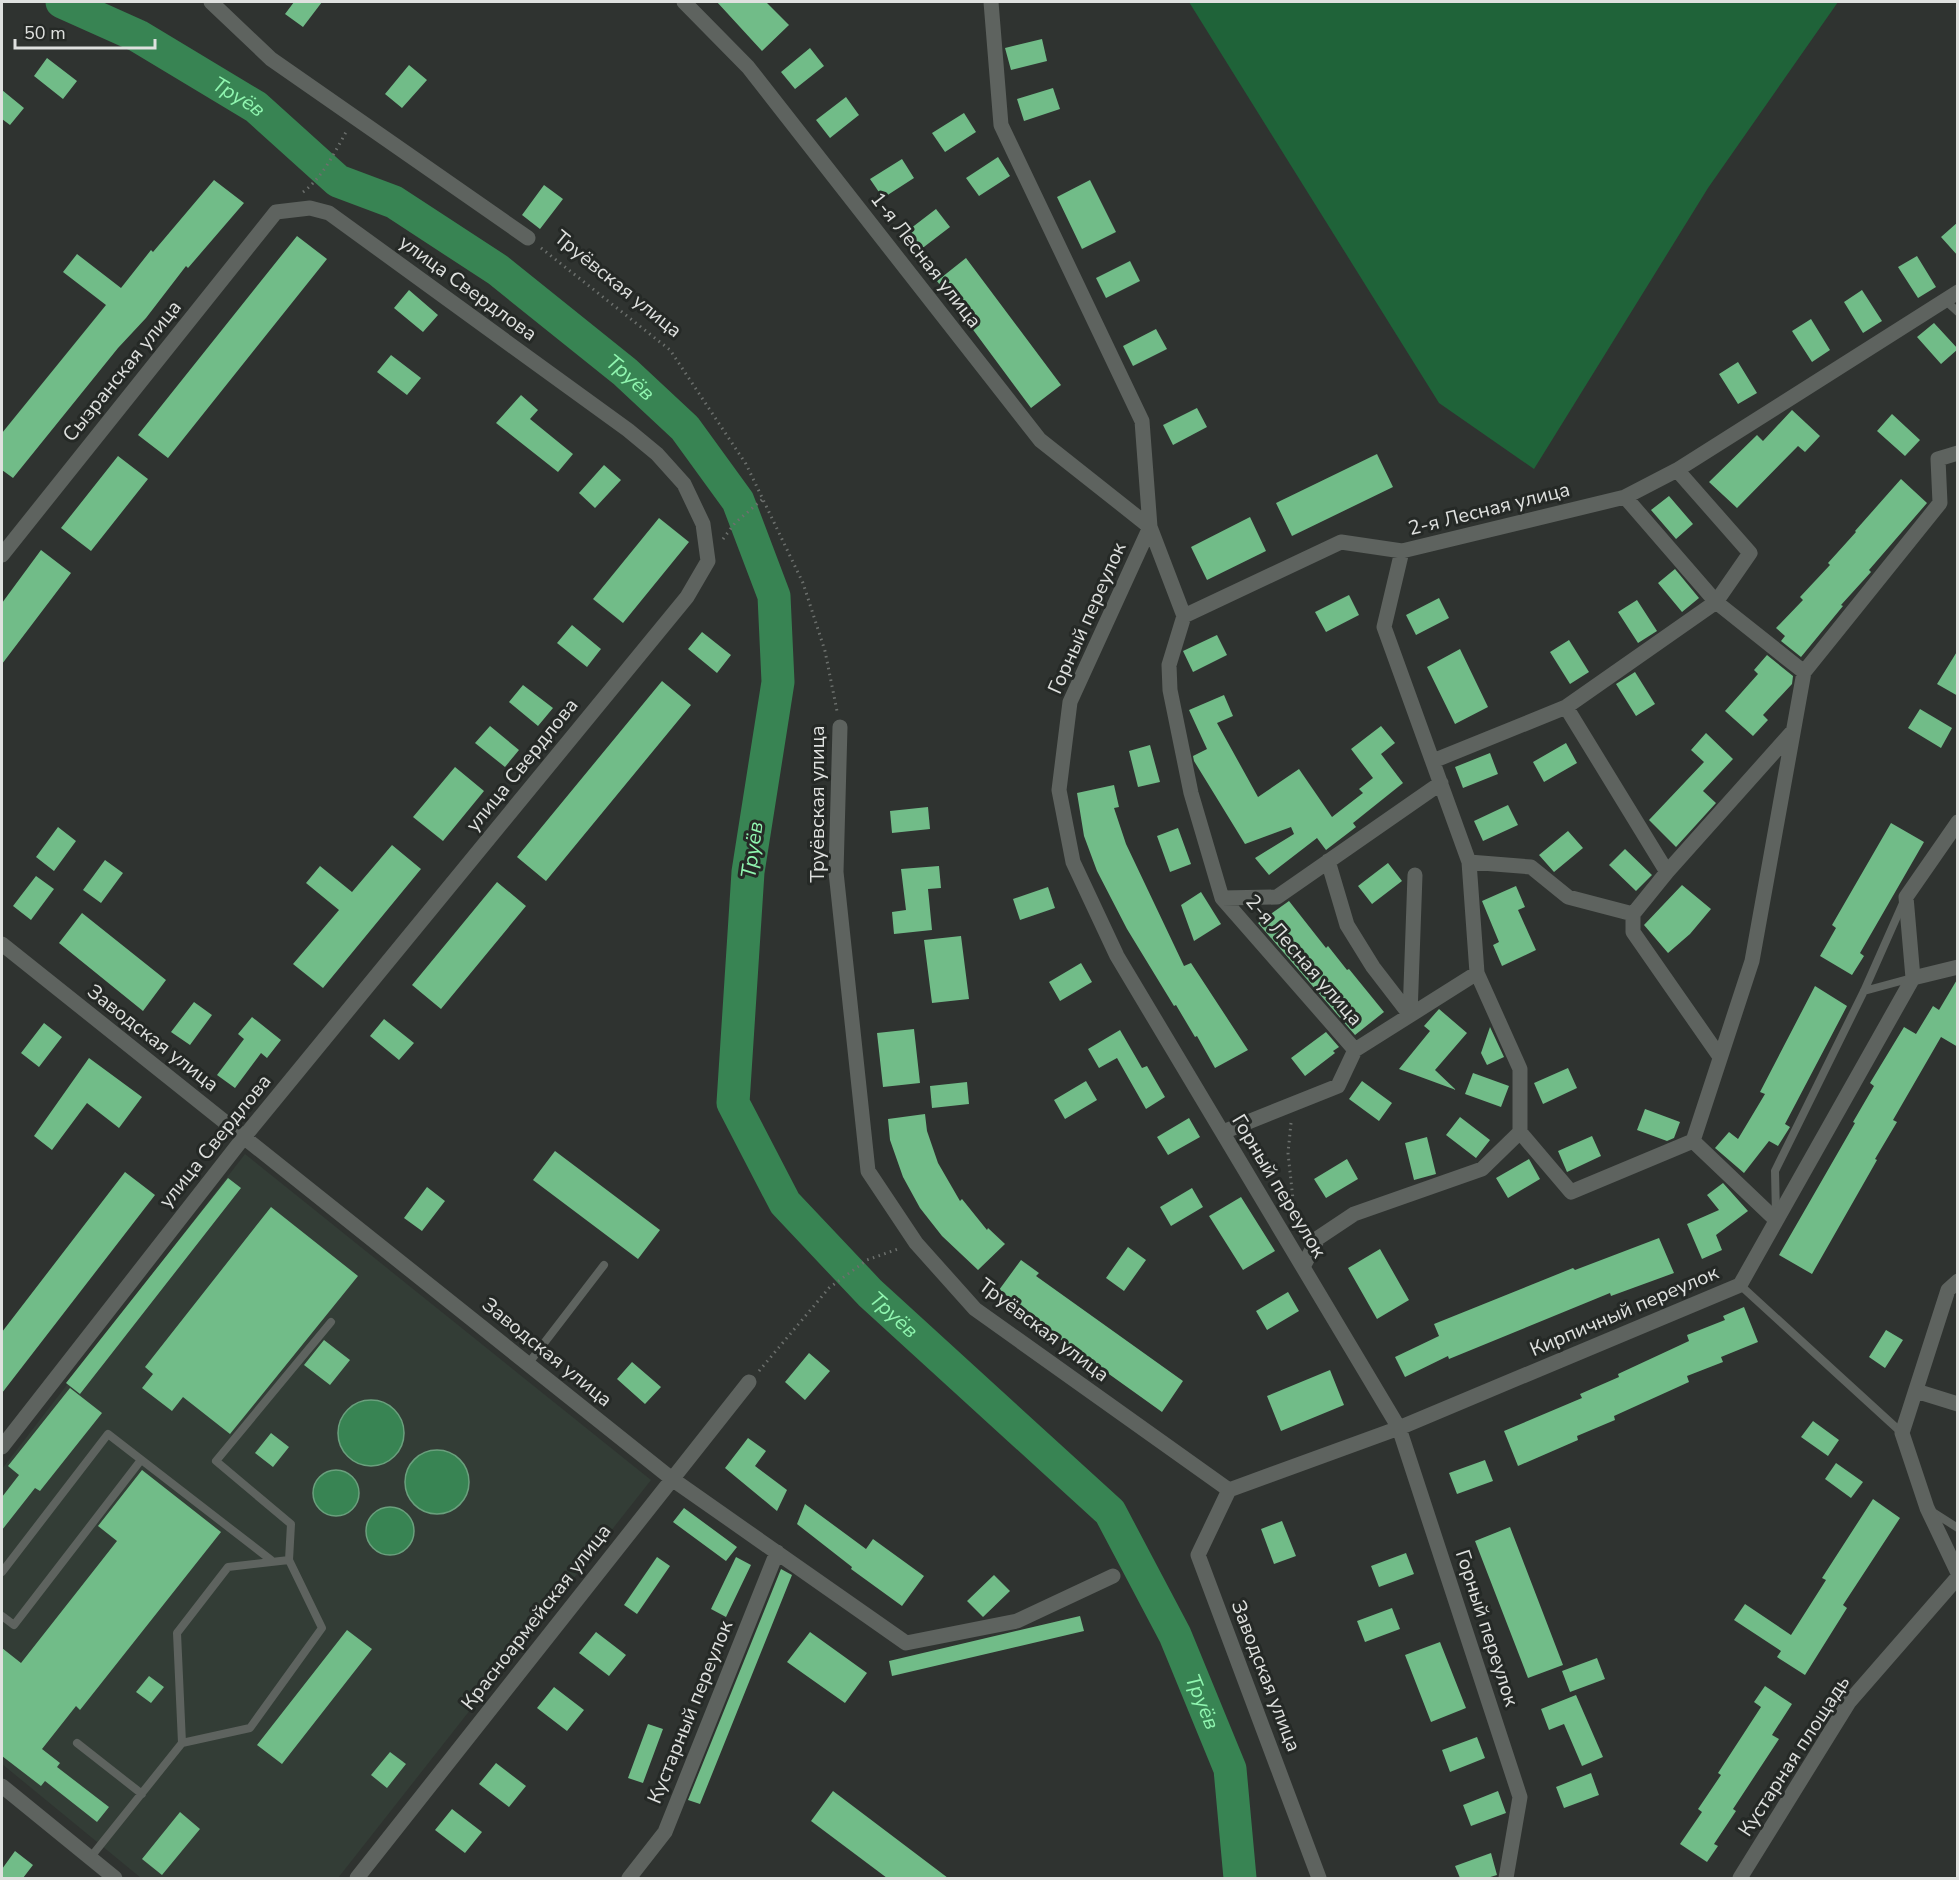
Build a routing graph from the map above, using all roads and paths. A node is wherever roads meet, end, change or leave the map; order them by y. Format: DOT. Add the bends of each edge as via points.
graph roads {
  1 [pos="211,2"];
  2 [pos="684,2"];
  3 [pos="991,2"];
  4 [pos="354,117"];
  5 [pos="310,187"];
  6 [pos="276,212"];
  7 [pos="528,238"];
  8 [pos="1954,302"];
  9 [pos="1958,453"];
  10 [pos="1677,470"];
  11 [pos="1625,497"];
  12 [pos="764,498"];
  13 [pos="735,522"];
  14 [pos="1150,526"];
  15 [pos="1402,551"];
  16 [pos="2,555"];
  17 [pos="1716,602"];
  18 [pos="1184,616"];
  19 [pos="1804,672"];
  20 [pos="1566,707"];
  21 [pos="840,727"];
  22 [pos="1794,730"];
  23 [pos="1433,761"];
  24 [pos="1441,783"];
  25 [pos="1958,822"];
  26 [pos="1328,861"];
  27 [pos="1469,862"];
  28 [pos="1667,872"];
  29 [pos="1415,875"];
  30 [pos="1906,897"];
  31 [pos="1222,898"];
  32 [pos="1633,914"];
  33 [pos="2,944"];
  34 [pos="1958,967"];
  35 [pos="1477,973"];
  36 [pos="1912,978"];
  37 [pos="1864,992"];
  38 [pos="1410,1015"];
  39 [pos="1355,1050"];
  40 [pos="1720,1057"];
  41 [pos="1299,1102"];
  42 [pos="1223,1132"];
  43 [pos="1520,1132"];
  44 [pos="244,1137"];
  45 [pos="1693,1141"];
  46 [pos="1295,1220"];
  47 [pos="1776,1221"];
  48 [pos="916,1242"];
  49 [pos="604,1265"];
  50 [pos="1303,1267"];
  51 [pos="1958,1281"];
  52 [pos="1740,1285"];
  53 [pos="331,1322"];
  54 [pos="528,1364"];
  55 [pos="749,1382"];
  56 [pos="1916,1391"];
  57 [pos="1958,1404"];
  58 [pos="1399,1428"];
  59 [pos="1902,1433"];
  60 [pos="2,1447"];
  61 [pos="141,1460"];
  62 [pos="672,1479"];
  63 [pos="1229,1490"];
  64 [pos="1927,1508"];
  65 [pos="1958,1528"];
  66 [pos="777,1552"];
  67 [pos="271,1560"];
  68 [pos="289,1560"];
  69 [pos="2,1572"];
  70 [pos="1958,1575"];
  71 [pos="1113,1576"];
  72 [pos="2,1616"];
  73 [pos="77,1743"];
  74 [pos="182,1743"];
  75 [pos="2,1786"];
  76 [pos="142,1794"];
  77 [pos="90,1858"];
  78 [pos="115,1878"];
  79 [pos="357,1878"];
  80 [pos="629,1878"];
  81 [pos="1319,1878"];
  82 [pos="1506,1878"];
  83 [pos="1740,1878"];
  1 -- 4 [label="street, Труёвская улица" via="271,59"];
  2 -- 14 [label="street, 1-я Лесная улица" via="748,67 1040,440"];
  3 -- 14 [label="street" via="1001,125 1142,421"];
  4 -- 5 [label="path"];
  4 -- 7 [label="street, Труёвская улица"];
  6 -- 16 [label="street, Сызранская улица"];
  6 -- 44 [label="street, улица Свердлова" via="310,208 329,213 628,429 684,484 703,524 708,561 687,597"];
  7 -- 12 [label="path, Труёвская улица" via="670,350 746,464"];
  8 -- 10 [label="street, 2-я Лесная улица"];
  9 -- 19 [label="street" via="1938,459 1940,503"];
  10 -- 11 [label="street, 2-я Лесная улица"];
  10 -- 17 [label="street" via="1750,553"];
  11 -- 15 [label="street, 2-я Лесная улица"];
  11 -- 17 [label="street"];
  12 -- 13 [label="path"];
  12 -- 21 [label="path, Труёвская улица" via="803,583 825,651"];
  14 -- 18 [label="street"];
  14 -- 42 [label="street, Горный переулок" via="1070,702 1059,790 1073,862 1113,946"];
  15 -- 18 [label="street" via="1341,542"];
  15 -- 23 [label="street, 2-я Лесная улица" via="1384,627"];
  17 -- 19 [label="street"];
  17 -- 20 [label="street"];
  18 -- 31 [label="street, 2-я Лесная улица" via="1168,665 1170,690 1191,793"];
  19 -- 22 [label="street"];
  20 -- 23 [label="street"];
  20 -- 28 [label="street"];
  21 -- 48 [label="street, Труёвская улица" via="836,872 868,1171"];
  22 -- 28 [label="street"];
  22 -- 40 [label="street" via="1752,961"];
  23 -- 24 [label="street, 2-я Лесная улица"];
  24 -- 26 [label="street, 2-я Лесная улица"];
  24 -- 27 [label="street, 2-я Лесная улица"];
  25 -- 30 [label="street"];
  26 -- 31 [label="street, 2-я Лесная улица" via="1277,897"];
  26 -- 38 [label="street" via="1347,925"];
  27 -- 32 [label="street" via="1531,867 1568,897"];
  27 -- 35 [label="street, 2-я Лесная улица"];
  28 -- 32 [label="street"];
  29 -- 38 [label="street"];
  30 -- 36 [label="street"];
  30 -- 37 [label="lane"];
  31 -- 39 [label="street, 2-я Лесная улица"];
  32 -- 40 [label="street" via="1633,932"];
  33 -- 44 [label="street, Заводская улица"];
  34 -- 36 [label="street"];
  35 -- 38 [label="street, 2-я Лесная улица"];
  35 -- 43 [label="street, 2-я Лесная улица" via="1520,1069"];
  36 -- 37 [label="lane"];
  36 -- 47 [label="street, Кирпичный переулок"];
  37 -- 47 [label="lane" via="1775,1171"];
  38 -- 39 [label="street, 2-я Лесная улица"];
  39 -- 41 [label="street, 2-я Лесная улица" via="1338,1086"];
  40 -- 45 [label="street"];
  41 -- 42 [label="street, 2-я Лесная улица"];
  41 -- 46 [label="path" via="1292,1119 1288,1153"];
  42 -- 50 [label="street, Горный переулок"];
  43 -- 45 [label="street" via="1571,1192"];
  43 -- 50 [label="street" via="1482,1169 1354,1214 1317,1238"];
  44 -- 54 [label="street, Заводская улица"];
  44 -- 60 [label="street, улица Свердлова"];
  45 -- 47 [label="street"];
  47 -- 52 [label="street, Кирпичный переулок"];
  48 -- 55 [label="path" via="867,1260 829,1288"];
  48 -- 63 [label="street, Труёвская улица" via="975,1309"];
  49 -- 54 [label="lane"];
  50 -- 58 [label="street, Горный переулок"];
  51 -- 56 [label="street" via="1948,1290"];
  52 -- 58 [label="street, Кирпичный переулок"];
  52 -- 59 [label="lane"];
  53 -- 68 [label="lane" via="216,1461 291,1524"];
  54 -- 62 [label="street, Заводская улица"];
  55 -- 62 [label="street, Красноармейская улица"];
  56 -- 57 [label="street"];
  56 -- 59 [label="street"];
  58 -- 63 [label="street, Кирпичный переулок"];
  58 -- 82 [label="street, Горный переулок" via="1520,1797"];
  59 -- 64 [label="street"];
  61 -- 67 [label="lane"];
  61 -- 69 [label="lane" via="108,1434"];
  61 -- 72 [label="lane" via="14,1625"];
  62 -- 66 [label="street, Заводская улица"];
  62 -- 79 [label="street, Красноармейская улица"];
  63 -- 81 [label="street, Заводская улица" via="1198,1555"];
  64 -- 65 [label="lane"];
  64 -- 70 [label="street"];
  66 -- 71 [label="street, Заводская улица" via="906,1643 1017,1621"];
  66 -- 80 [label="street, Кустарный переулок" via="665,1832"];
  67 -- 68 [label="lane"];
  67 -- 74 [label="lane" via="228,1567 177,1633"];
  68 -- 74 [label="lane" via="322,1628 250,1728"];
  70 -- 83 [label="street, Кустарная площадь" via="1849,1702"];
  73 -- 76 [label="lane"];
  74 -- 76 [label="lane"];
  75 -- 77 [label="street"];
  76 -- 77 [label="lane"];
  77 -- 78 [label="street"];
}
